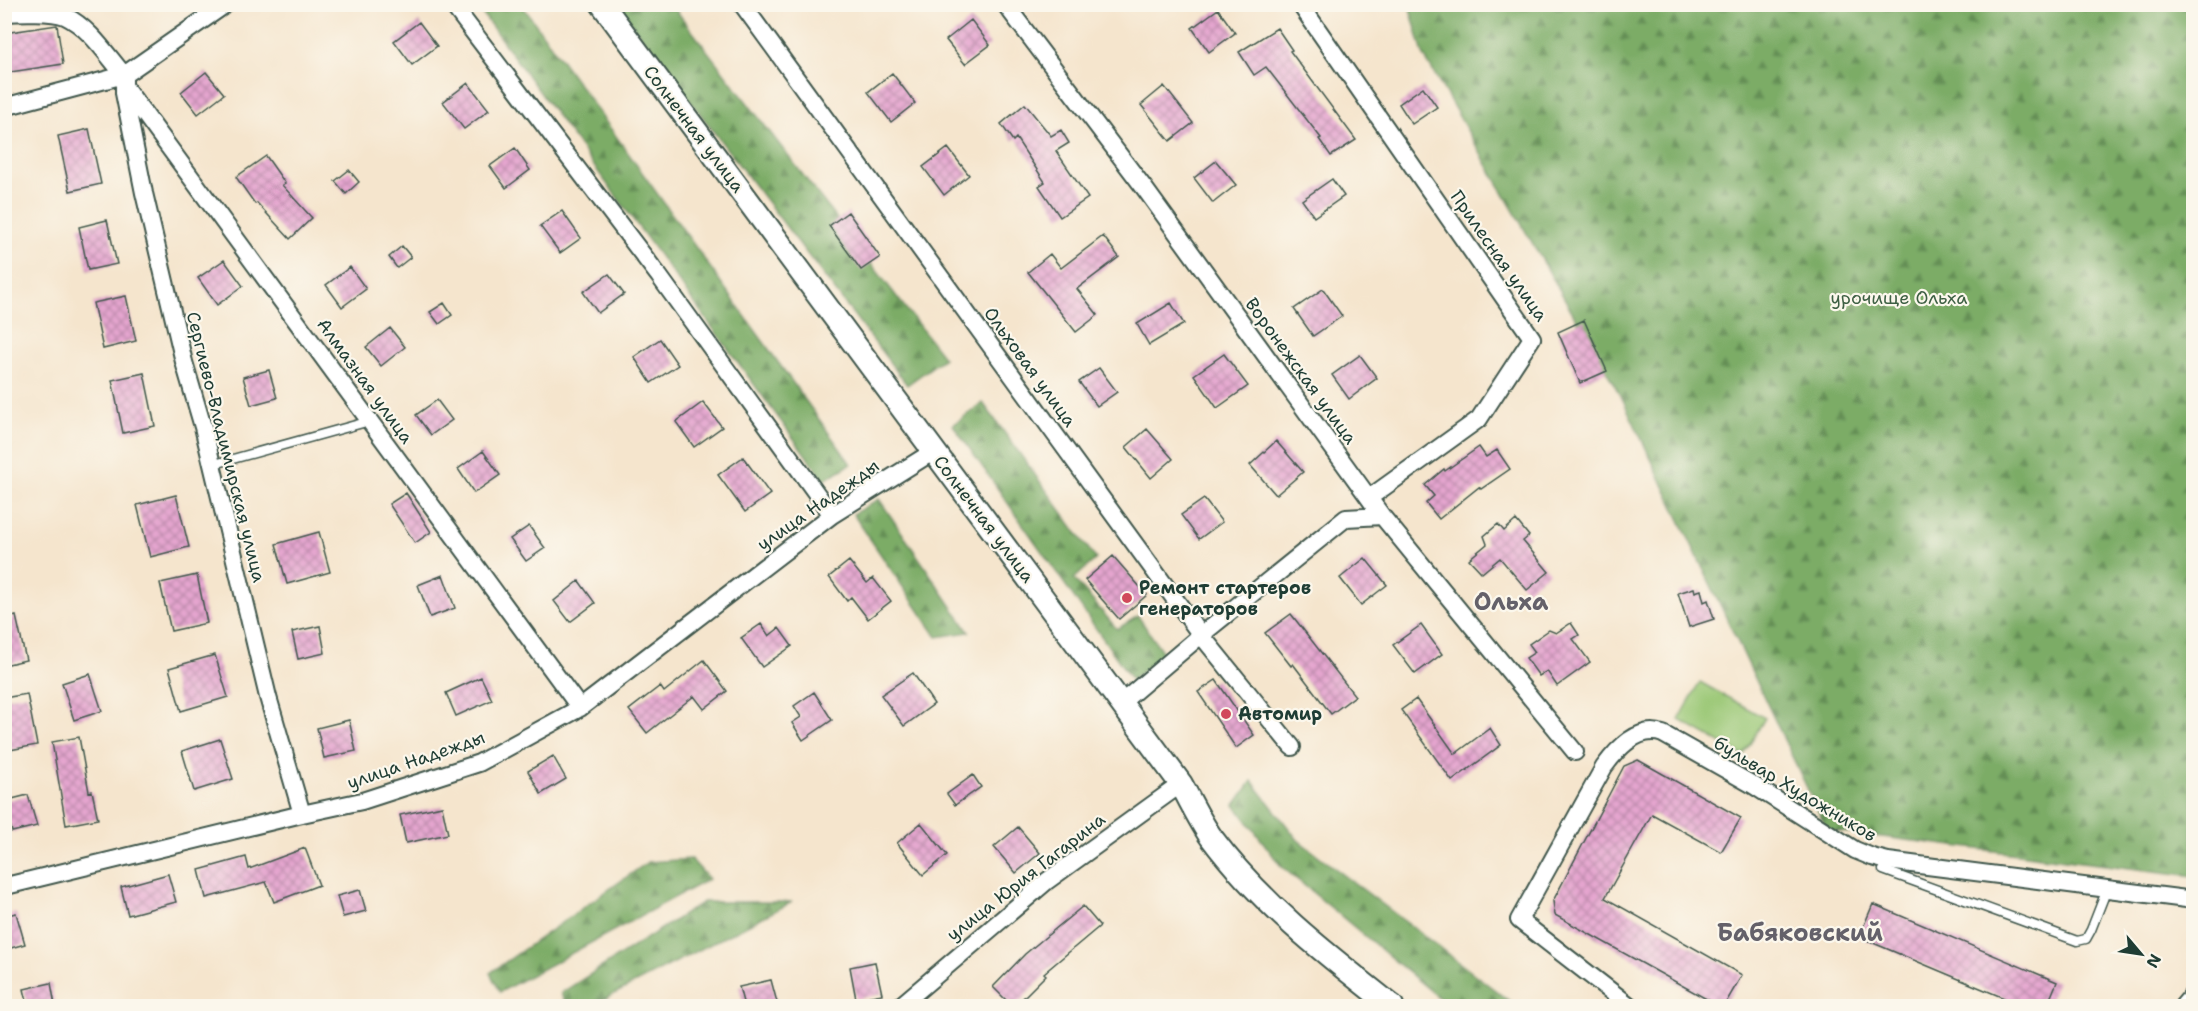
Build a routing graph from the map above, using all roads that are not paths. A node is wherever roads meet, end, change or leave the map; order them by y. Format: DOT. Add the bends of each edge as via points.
graph roads {
  1 [pos="226,4"];
  2 [pos="452,4"];
  3 [pos="602,4"];
  4 [pos="742,4"];
  5 [pos="1005,4"];
  6 [pos="1300,4"];
  7 [pos="4,13"];
  8 [pos="124,81"];
  9 [pos="4,106"];
  10 [pos="370,422"];
  11 [pos="934,451"];
  12 [pos="210,465"];
  13 [pos="1369,498"];
  14 [pos="832,515"];
  15 [pos="1382,516"];
  16 [pos="1201,635"];
  17 [pos="1121,703"];
  18 [pos="580,708"];
  19 [pos="1292,747"];
  20 [pos="1575,752"];
  21 [pos="1182,784"];
  22 [pos="302,814"];
  23 [pos="1883,870"];
  24 [pos="4,884"];
  25 [pos="2107,889"];
  26 [pos="2193,900"];
  27 [pos="2193,993"];
  28 [pos="900,1006"];
  29 [pos="1392,1006"];
  30 [pos="1630,1006"];
  31 [pos="2183,1006"];
  1 -- 8 [label="street"];
  2 -- 14 [label="street" via="659,276"];
  3 -- 11 [label="street, Солнечная улица"];
  4 -- 16 [label="street, Ольховая улица"];
  5 -- 13 [label="street, Воронежская улица"];
  6 -- 13 [label="street, Прилесная улица" via="1532,338 1479,419"];
  7 -- 8 [label="street, Алмазная улица" via="63,15 89,32"];
  8 -- 9 [label="street"];
  8 -- 10 [label="street, Алмазная улица"];
  8 -- 12 [label="street, Сергиево-Владимирская улица" via="144,193"];
  10 -- 12 [label="lane"];
  10 -- 18 [label="street, Алмазная улица"];
  11 -- 14 [label="street, улица Надежды"];
  11 -- 17 [label="street, Солнечная улица"];
  12 -- 22 [label="street, Сергиево-Владимирская улица" via="268,697"];
  13 -- 15 [label="street, Воронежская улица"];
  14 -- 18 [label="street, улица Надежды"];
  15 -- 16 [label="street" via="1346,518"];
  15 -- 20 [label="street, Воронежская улица"];
  16 -- 17 [label="street"];
  16 -- 19 [label="street, Ольховая улица"];
  17 -- 21 [label="street, Солнечная улица"];
  18 -- 22 [label="street, улица Надежды" via="479,763 362,801"];
  21 -- 28 [label="street, улица Юрия Гагарина" via="1047,881"];
  21 -- 29 [label="street, Солнечная улица" via="1210,834 1248,883"];
  22 -- 24 [label="street, улица Надежды"];
  23 -- 25 [label="lane" via="2077,941 2086,939"];
  25 -- 26 [label="street, бульвар Художников"];
  25 -- 30 [label="street, бульвар Художников" via="1872,857 1753,785 1654,731 1645,732 1613,754 1519,920"];
  27 -- 31 [label="street"];
}
